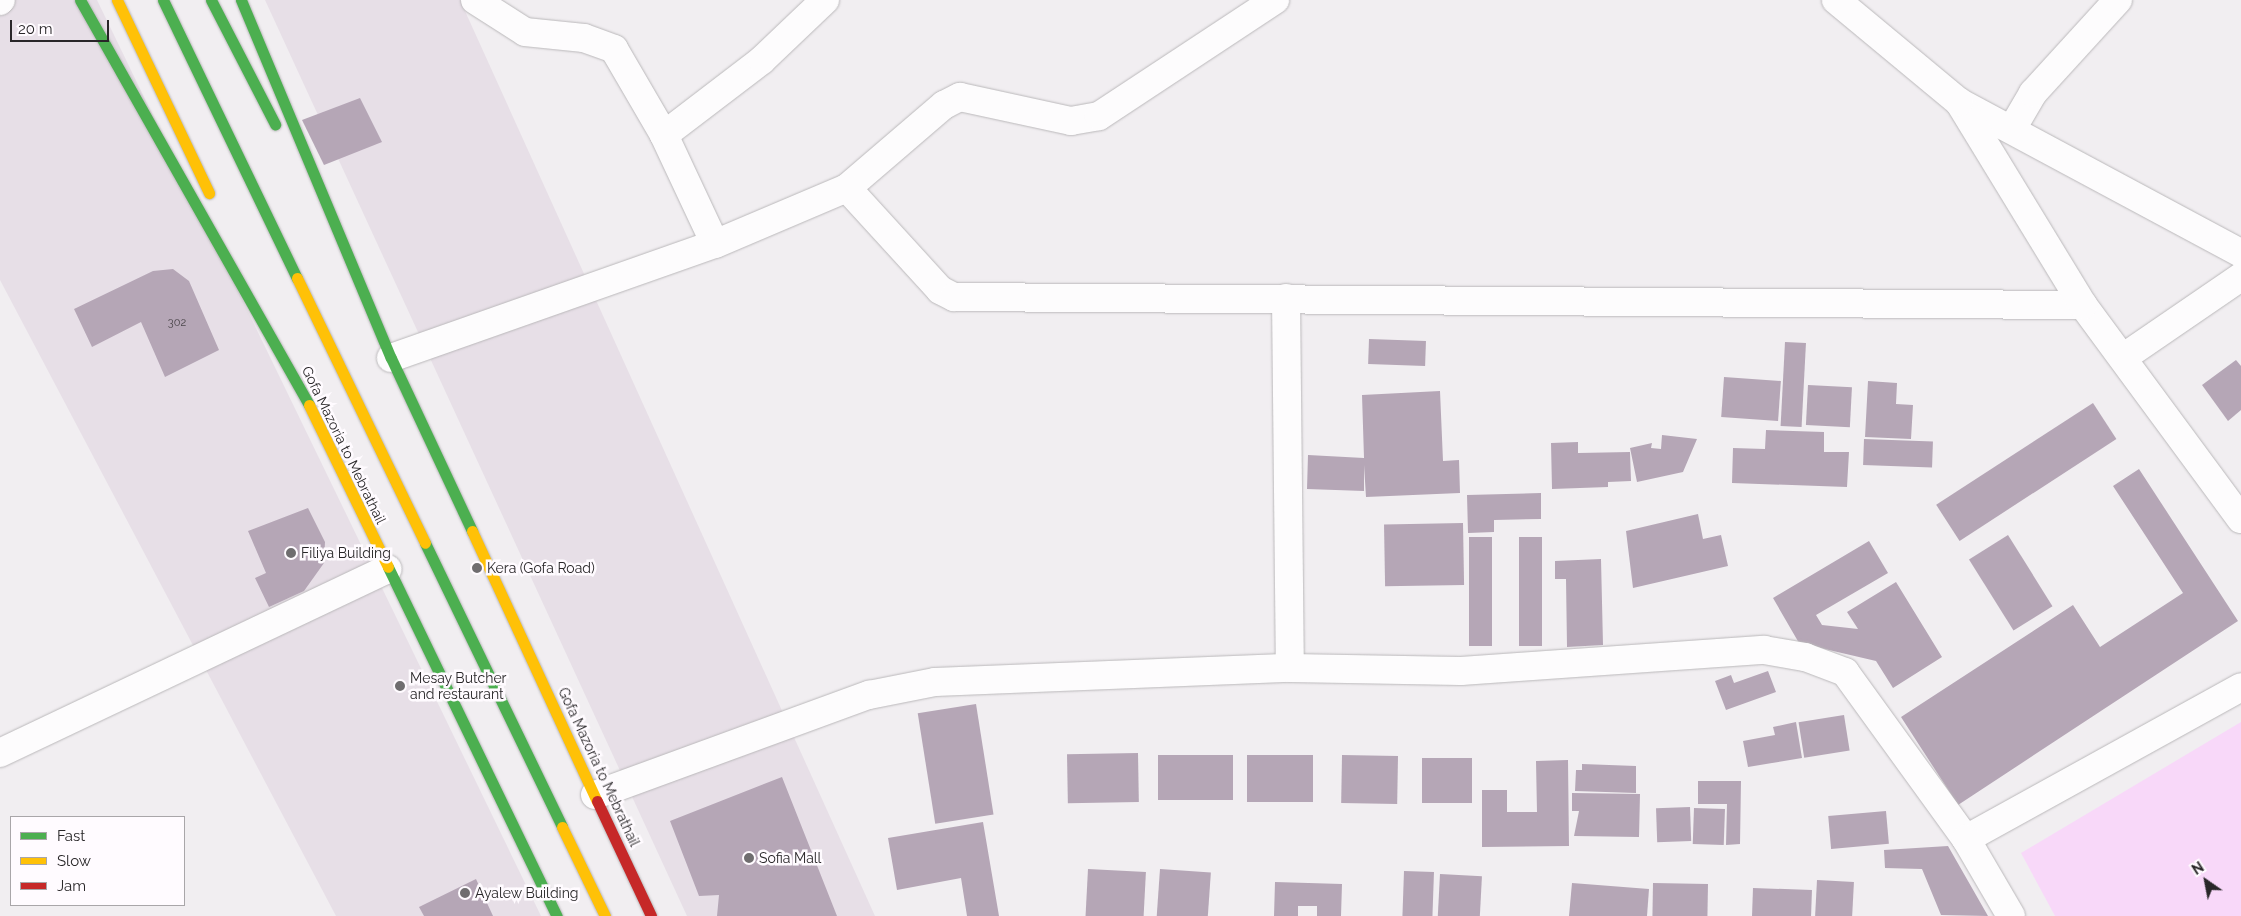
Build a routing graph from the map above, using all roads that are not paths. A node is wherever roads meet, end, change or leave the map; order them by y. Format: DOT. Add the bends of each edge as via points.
graph roads {
  1 [pos="80,0"];
  2 [pos="117,0"];
  3 [pos="163,0"];
  4 [pos="211,0"];
  5 [pos="241,0"];
  6 [pos="475,0"];
  7 [pos="825,0"];
  8 [pos="1275,0"];
  9 [pos="1836,0"];
  10 [pos="2118,0"];
  11 [pos="1959,102"];
  12 [pos="2012,129"];
  13 [pos="664,135"];
  14 [pos="847,188"];
  15 [pos="213,201"];
  16 [pos="230,237"];
  17 [pos="715,244"];
  18 [pos="2241,253"];
  19 [pos="2241,276"];
  20 [pos="366,298"];
  21 [pos="1286,298"];
  22 [pos="2083,305"];
  23 [pos="2124,357"];
  24 [pos="391,358"];
  25 [pos="306,398"];
  26 [pos="2241,519"];
  27 [pos="388,568"];
  28 [pos="1290,668"];
  29 [pos="2241,687"];
  30 [pos="0,753"];
  31 [pos="595,795"];
  32 [pos="1966,839"];
  33 [pos="557,916"];
  34 [pos="605,916"];
  35 [pos="651,916"];
  36 [pos="2011,916"];
  1 -- 25 [label="main road, Gofa Mazoria to Mebrathail"];
  2 -- 15 [label="main road"];
  3 -- 34 [label="main road"];
  4 -- 20 [label="main road"];
  5 -- 20 [label="main road, Gofa Mazoria to Mebrathail"];
  6 -- 13 [label="street" via="526,32 584,38 614,49"];
  7 -- 13 [label="street" via="762,60"];
  8 -- 14 [label="street" via="1099,116 1071,122 960,97 944,105"];
  9 -- 11 [label="street"];
  10 -- 12 [label="street" via="2034,92"];
  11 -- 12 [label="street"];
  11 -- 22 [label="street"];
  12 -- 18 [label="street"];
  13 -- 17 [label="street"];
  14 -- 17 [label="street"];
  14 -- 21 [label="street" via="940,290 954,297"];
  16 -- 25 [label="main road"];
  17 -- 24 [label="street"];
  19 -- 23 [label="street"];
  20 -- 24 [label="main road, Gofa Mazoria to Mebrathail"];
  21 -- 22 [label="street"];
  21 -- 28 [label="street"];
  22 -- 23 [label="street"];
  23 -- 26 [label="street"];
  24 -- 31 [label="main road, Gofa Mazoria to Mebrathail"];
  25 -- 27 [label="main road, Gofa Mazoria to Mebrathail"];
  27 -- 30 [label="street"];
  27 -- 33 [label="main road, Gofa Mazoria to Mebrathail"];
  28 -- 31 [label="street" via="935,682 869,695"];
  28 -- 32 [label="street" via="1461,671 1764,650 1805,657 1845,672 1864,692"];
  29 -- 32 [label="street"];
  31 -- 35 [label="main road, Gofa Mazoria to Mebrathail"];
  32 -- 36 [label="street"];
}
